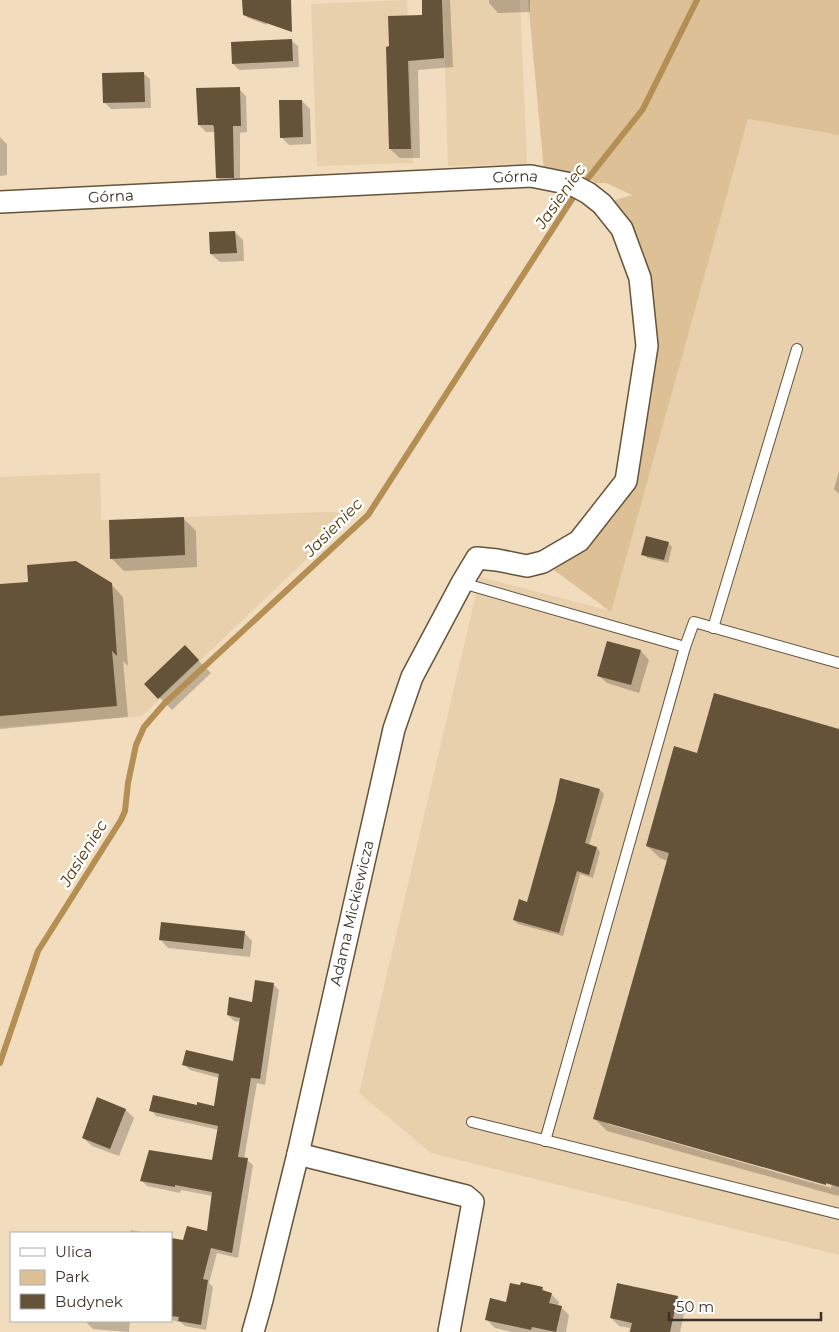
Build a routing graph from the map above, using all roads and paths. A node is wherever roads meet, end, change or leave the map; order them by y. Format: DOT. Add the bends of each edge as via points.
graph roads {
  1 [pos="0,202"];
  2 [pos="797,349"];
  3 [pos="527,566"];
  4 [pos="462,583"];
  5 [pos="713,628"];
  6 [pos="684,647"];
  7 [pos="839,663"];
  8 [pos="472,1122"];
  9 [pos="545,1141"];
  10 [pos="298,1154"];
  11 [pos="839,1214"];
  12 [pos="253,1332"];
  13 [pos="449,1332"];
  1 -- 3 [label="street, Górna" via="532,176 579,188 602,204 622,229 640,278 647,346 626,481 579,541 543,562"];
  2 -- 5 [label="lane"];
  3 -- 4 [label="street, Adama Mickiewicza" via="477,558"];
  4 -- 6 [label="lane"];
  4 -- 10 [label="street, Adama Mickiewicza" via="412,678 394,729"];
  5 -- 6 [label="lane" via="694,622"];
  5 -- 7 [label="lane"];
  6 -- 9 [label="lane"];
  8 -- 9 [label="lane"];
  9 -- 11 [label="lane"];
  10 -- 12 [label="street, Adama Mickiewicza"];
  10 -- 13 [label="street" via="466,1196 473,1202"];
}
